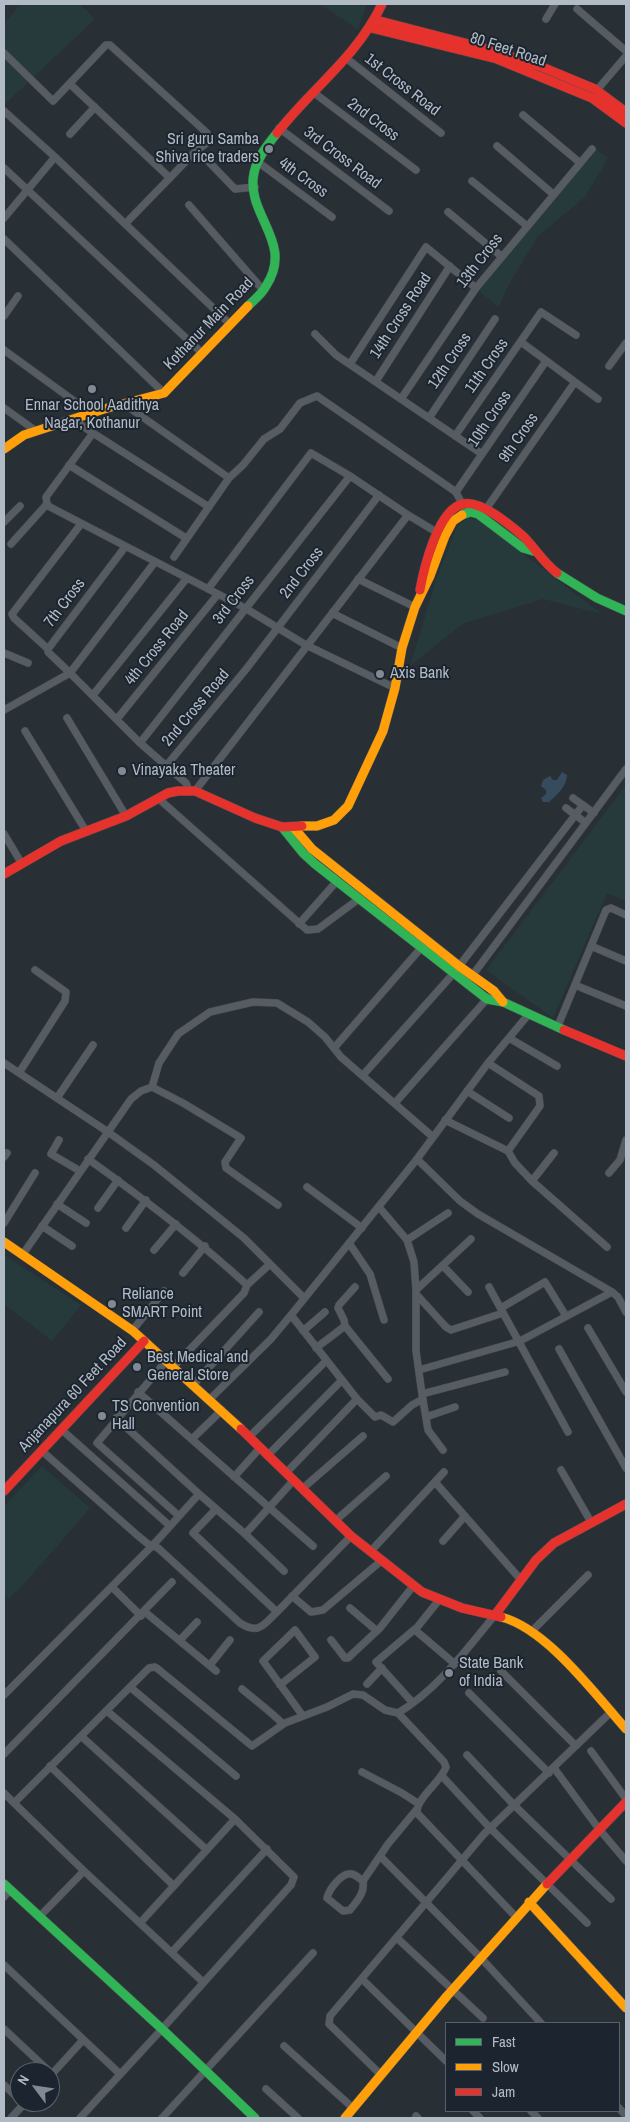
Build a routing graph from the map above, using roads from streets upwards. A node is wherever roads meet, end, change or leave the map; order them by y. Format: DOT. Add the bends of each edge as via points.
graph roads {
  1 [pos="382,4"];
  2 [pos="555,4"];
  3 [pos="577,9"];
  4 [pos="546,19"];
  5 [pos="374,24"];
  6 [pos="626,51"];
  7 [pos="4,53"];
  8 [pos="626,56"];
  9 [pos="346,58"];
  10 [pos="557,78"];
  11 [pos="70,84"];
  12 [pos="597,90"];
  13 [pos="313,92"];
  14 [pos="95,107"];
  15 [pos="4,112"];
  16 [pos="626,112"];
  17 [pos="523,115"];
  18 [pos="626,123"];
  19 [pos="279,128"];
  20 [pos="441,133"];
  21 [pos="70,134"];
  22 [pos="497,146"];
  23 [pos="592,148"];
  24 [pos="55,157"];
  25 [pos="206,159"];
  26 [pos="258,162"];
  27 [pos="579,162"];
  28 [pos="4,168"];
  29 [pos="416,170"];
  30 [pos="170,178"];
  31 [pos="472,181"];
  32 [pos="255,187"];
  33 [pos="26,190"];
  34 [pos="553,194"];
  35 [pos="189,205"];
  36 [pos="389,211"];
  37 [pos="448,212"];
  38 [pos="332,216"];
  39 [pos="4,218"];
  40 [pos="125,224"];
  41 [pos="527,226"];
  42 [pos="4,240"];
  43 [pos="501,256"];
  44 [pos="450,266"];
  45 [pos="476,288"];
  46 [pos="263,290"];
  47 [pos="18,296"];
  48 [pos="4,316"];
  49 [pos="494,319"];
  50 [pos="230,324"];
  51 [pos="315,334"];
  52 [pos="576,335"];
  53 [pos="521,342"];
  54 [pos="626,343"];
  55 [pos="4,350"];
  56 [pos="202,353"];
  57 [pos="546,361"];
  58 [pos="350,364"];
  59 [pos="609,366"];
  60 [pos="376,381"];
  61 [pos="575,382"];
  62 [pos="164,393"];
  63 [pos="598,398"];
  64 [pos="401,399"];
  65 [pos="124,404"];
  66 [pos="4,408"];
  67 [pos="92,414"];
  68 [pos="429,418"];
  69 [pos="74,420"];
  70 [pos="36,431"];
  71 [pos="93,432"];
  72 [pos="455,436"];
  73 [pos="4,449"];
  74 [pos="482,454"];
  75 [pos="69,465"];
  76 [pos="350,476"];
  77 [pos="229,478"];
  78 [pos="456,492"];
  79 [pos="379,495"];
  80 [pos="47,504"];
  81 [pos="463,504"];
  82 [pos="20,506"];
  83 [pos="209,507"];
  84 [pos="486,509"];
  85 [pos="465,513"];
  86 [pos="408,515"];
  87 [pos="4,522"];
  88 [pos="81,524"];
  89 [pos="438,533"];
  90 [pos="186,538"];
  91 [pos="11,544"];
  92 [pos="125,547"];
  93 [pos="533,551"];
  94 [pos="174,558"];
  95 [pos="155,562"];
  96 [pos="187,578"];
  97 [pos="358,580"];
  98 [pos="208,589"];
  99 [pos="218,594"];
  100 [pos="419,598"];
  101 [pos="415,607"];
  102 [pos="245,608"];
  103 [pos="626,611"];
  104 [pos="332,613"];
  105 [pos="277,628"];
  106 [pos="306,645"];
  107 [pos="402,648"];
  108 [pos="48,649"];
  109 [pos="4,653"];
  110 [pos="28,663"];
  111 [pos="247,668"];
  112 [pos="70,673"];
  113 [pos="395,688"];
  114 [pos="93,695"];
  115 [pos="4,710"];
  116 [pos="67,718"];
  117 [pos="117,719"];
  118 [pos="25,731"];
  119 [pos="140,742"];
  120 [pos="166,766"];
  121 [pos="626,768"];
  122 [pos="192,790"];
  123 [pos="573,798"];
  124 [pos="158,799"];
  125 [pos="583,805"];
  126 [pos="566,808"];
  127 [pos="594,813"];
  128 [pos="575,815"];
  129 [pos="126,816"];
  130 [pos="586,824"];
  131 [pos="282,827"];
  132 [pos="294,828"];
  133 [pos="86,831"];
  134 [pos="4,834"];
  135 [pos="22,864"];
  136 [pos="4,874"];
  137 [pos="337,881"];
  138 [pos="360,898"];
  139 [pos="626,914"];
  140 [pos="299,924"];
  141 [pos="591,946"];
  142 [pos="421,948"];
  143 [pos="626,961"];
  144 [pos="459,966"];
  145 [pos="35,970"];
  146 [pos="453,974"];
  147 [pos="472,976"];
  148 [pos="466,984"];
  149 [pos="575,985"];
  150 [pos="494,991"];
  151 [pos="487,999"];
  152 [pos="503,1002"];
  153 [pos="626,1006"];
  154 [pos="528,1015"];
  155 [pos="557,1028"];
  156 [pos="509,1038"];
  157 [pos="93,1045"];
  158 [pos="334,1048"];
  159 [pos="626,1056"];
  160 [pos="4,1063"];
  161 [pos="488,1064"];
  162 [pos="557,1066"];
  163 [pos="19,1073"];
  164 [pos="362,1075"];
  165 [pos="152,1087"];
  166 [pos="467,1091"];
  167 [pos="57,1098"];
  168 [pos="394,1103"];
  169 [pos="509,1118"];
  170 [pos="444,1120"];
  171 [pos="108,1132"];
  172 [pos="433,1137"];
  173 [pos="59,1140"];
  174 [pos="626,1140"];
  175 [pos="508,1151"];
  176 [pos="554,1153"];
  177 [pos="417,1159"];
  178 [pos="88,1160"];
  179 [pos="80,1171"];
  180 [pos="35,1173"];
  181 [pos="609,1173"];
  182 [pos="118,1180"];
  183 [pos="532,1181"];
  184 [pos="307,1187"];
  185 [pos="146,1200"];
  186 [pos="57,1204"];
  187 [pos="278,1205"];
  188 [pos="379,1207"];
  189 [pos="98,1208"];
  190 [pos="448,1213"];
  191 [pos="4,1222"];
  192 [pos="86,1224"];
  193 [pos="176,1224"];
  194 [pos="42,1226"];
  195 [pos="126,1228"];
  196 [pos="362,1228"];
  197 [pos="471,1239"];
  198 [pos="408,1240"];
  199 [pos="4,1242"];
  200 [pos="349,1243"];
  201 [pos="72,1246"];
  202 [pos="205,1246"];
  203 [pos="607,1247"];
  204 [pos="154,1250"];
  205 [pos="23,1254"];
  206 [pos="270,1264"];
  207 [pos="443,1266"];
  208 [pos="183,1272"];
  209 [pos="247,1285"];
  210 [pos="356,1287"];
  211 [pos="489,1287"];
  212 [pos="164,1291"];
  213 [pos="416,1292"];
  214 [pos="468,1292"];
  215 [pos="612,1292"];
  216 [pos="304,1298"];
  217 [pos="502,1310"];
  218 [pos="259,1312"];
  219 [pos="324,1312"];
  220 [pos="626,1312"];
  221 [pos="291,1315"];
  222 [pos="566,1316"];
  223 [pos="384,1320"];
  224 [pos="345,1326"];
  225 [pos="588,1328"];
  226 [pos="132,1330"];
  227 [pos="303,1331"];
  228 [pos="144,1341"];
  229 [pos="520,1341"];
  230 [pos="316,1348"];
  231 [pos="559,1349"];
  232 [pos="326,1361"];
  233 [pos="170,1363"];
  234 [pos="419,1370"];
  235 [pos="505,1372"];
  236 [pos="342,1380"];
  237 [pos="388,1380"];
  238 [pos="194,1384"];
  239 [pos="138,1392"];
  240 [pos="626,1392"];
  241 [pos="422,1396"];
  242 [pos="210,1399"];
  243 [pos="357,1399"];
  244 [pos="455,1407"];
  245 [pos="222,1410"];
  246 [pos="426,1417"];
  247 [pos="116,1418"];
  248 [pos="62,1430"];
  249 [pos="568,1432"];
  250 [pos="363,1436"];
  251 [pos="249,1437"];
  252 [pos="192,1440"];
  253 [pos="260,1448"];
  254 [pos="443,1450"];
  255 [pos="42,1451"];
  256 [pos="267,1456"];
  257 [pos="626,1468"];
  258 [pos="562,1470"];
  259 [pos="444,1472"];
  260 [pos="286,1474"];
  261 [pos="386,1476"];
  262 [pos="234,1477"];
  263 [pos="293,1481"];
  264 [pos="435,1482"];
  265 [pos="302,1489"];
  266 [pos="4,1491"];
  267 [pos="199,1494"];
  268 [pos="626,1504"];
  269 [pos="269,1508"];
  270 [pos="216,1509"];
  271 [pos="179,1516"];
  272 [pos="465,1516"];
  273 [pos="335,1521"];
  274 [pos="591,1522"];
  275 [pos="170,1526"];
  276 [pos="244,1533"];
  277 [pos="351,1536"];
  278 [pos="443,1541"];
  279 [pos="153,1545"];
  280 [pos="313,1546"];
  281 [pos="370,1552"];
  282 [pos="381,1561"];
  283 [pos="284,1571"];
  284 [pos="588,1575"];
  285 [pos="522,1580"];
  286 [pos="172,1582"];
  287 [pos="414,1585"];
  288 [pos="112,1587"];
  289 [pos="292,1596"];
  290 [pos="439,1600"];
  291 [pos="350,1608"];
  292 [pos="276,1612"];
  293 [pos="143,1614"];
  294 [pos="495,1615"];
  295 [pos="197,1622"];
  296 [pos="415,1629"];
  297 [pos="377,1631"];
  298 [pos="532,1631"];
  299 [pos="180,1640"];
  300 [pos="230,1640"];
  301 [pos="331,1640"];
  302 [pos="454,1664"];
  303 [pos="210,1665"];
  304 [pos="382,1668"];
  305 [pos="216,1671"];
  306 [pos="501,1671"];
  307 [pos="367,1684"];
  308 [pos="280,1685"];
  309 [pos="130,1687"];
  310 [pos="242,1689"];
  311 [pos="469,1693"];
  312 [pos="4,1694"];
  313 [pos="414,1703"];
  314 [pos="107,1711"];
  315 [pos="612,1711"];
  316 [pos="398,1713"];
  317 [pos="303,1716"];
  318 [pos="283,1724"];
  319 [pos="626,1729"];
  320 [pos="81,1736"];
  321 [pos="576,1746"];
  322 [pos="591,1751"];
  323 [pos="4,1754"];
  324 [pos="467,1756"];
  325 [pos="50,1766"];
  326 [pos="551,1770"];
  327 [pos="362,1772"];
  328 [pos="236,1776"];
  329 [pos="442,1776"];
  330 [pos="4,1793"];
  331 [pos="626,1800"];
  332 [pos="14,1803"];
  333 [pos="514,1805"];
  334 [pos="418,1807"];
  335 [pos="236,1819"];
  336 [pos="490,1828"];
  337 [pos="599,1829"];
  338 [pos="266,1849"];
  339 [pos="207,1850"];
  340 [pos="380,1856"];
  341 [pos="570,1858"];
  342 [pos="462,1860"];
  343 [pos="626,1861"];
  344 [pos="84,1871"];
  345 [pos="363,1881"];
  346 [pos="546,1883"];
  347 [pos="174,1886"];
  348 [pos="6,1890"];
  349 [pos="611,1899"];
  350 [pos="529,1902"];
  351 [pos="427,1903"];
  352 [pos="40,1916"];
  353 [pos="516,1917"];
  354 [pos="140,1922"];
  355 [pos="587,1923"];
  356 [pos="397,1938"];
  357 [pos="172,1952"];
  358 [pos="313,1953"];
  359 [pos="481,1958"];
  360 [pos="4,1964"];
  361 [pos="362,1979"];
  362 [pos="203,1982"];
  363 [pos="453,1990"];
  364 [pos="626,2008"];
  365 [pos="483,2018"];
  366 [pos="540,2022"];
  367 [pos="4,2029"];
  368 [pos="162,2029"];
  369 [pos="416,2032"];
  370 [pos="83,2040"];
  371 [pos="284,2046"];
  372 [pos="445,2061"];
  373 [pos="38,2062"];
  374 [pos="60,2065"];
  375 [pos="206,2071"];
  376 [pos="120,2074"];
  377 [pos="380,2074"];
  378 [pos="266,2089"];
  379 [pos="353,2108"];
  380 [pos="80,2118"];
  381 [pos="162,2118"];
  382 [pos="255,2118"];
  383 [pos="298,2118"];
  384 [pos="345,2118"];
  1 -- 5 [label="street, Kothanur Main Road"];
  2 -- 4 [label="street"];
  3 -- 6 [label="street"];
  5 -- 9 [label="street, Kothanur Main Road"];
  5 -- 10 [label="street, 80 Feet Road" via="499,52"];
  7 -- 11 [label="street" via="53,101"];
  8 -- 12 [label="street"];
  9 -- 13 [label="street, Kothanur Main Road"];
  9 -- 20 [label="street, 1st Cross Road"];
  10 -- 12 [label="street, 80 Feet Road"];
  10 -- 18 [label="street, 80 Feet Road"];
  11 -- 14 [label="street"];
  11 -- 30 [label="street" via="106,45 110,45 206,133 208,142"];
  12 -- 16 [label="street, 80 Feet Road"];
  13 -- 19 [label="street, Kothanur Main Road"];
  13 -- 29 [label="street, 2nd Cross"];
  14 -- 21 [label="street"];
  14 -- 30 [label="street"];
  15 -- 24 [label="street"];
  17 -- 27 [label="street"];
  19 -- 26 [label="street, Kothanur Main Road"];
  19 -- 36 [label="street, 3rd Cross Road"];
  22 -- 34 [label="street"];
  23 -- 27 [label="street, 13th Cross"];
  24 -- 33 [label="street"];
  24 -- 40 [label="street"];
  25 -- 32 [label="street" via="235,189"];
  26 -- 32 [label="street, Kothanur Main Road"];
  26 -- 38 [label="street, 4th Cross"];
  27 -- 34 [label="street, 13th Cross"];
  28 -- 33 [label="street"];
  30 -- 40 [label="street"];
  31 -- 41 [label="street"];
  32 -- 46 [label="street, Kothanur Main Road" via="258,207 276,248 275,266"];
  33 -- 39 [label="street"];
  33 -- 56 [label="street"];
  34 -- 41 [label="street, 13th Cross"];
  35 -- 46 [label="street"];
  37 -- 43 [label="street"];
  40 -- 50 [label="street"];
  41 -- 43 [label="street, 13th Cross"];
  42 -- 62 [label="street"];
  43 -- 45 [label="street, 13th Cross"];
  44 -- 45 [label="street"];
  44 -- 58 [label="street" via="426,247"];
  44 -- 60 [label="street, 14th Cross Road"];
  45 -- 64 [label="street, 13th Cross"];
  46 -- 50 [label="street, Kothanur Main Road"];
  47 -- 48 [label="street"];
  49 -- 68 [label="street, 12th Cross"];
  50 -- 56 [label="street, Kothanur Main Road"];
  51 -- 58 [label="street"];
  52 -- 53 [label="street, 11th Cross" via="541,312"];
  53 -- 57 [label="street"];
  53 -- 72 [label="street, 11th Cross"];
  54 -- 59 [label="street"];
  55 -- 67 [label="street"];
  56 -- 62 [label="street, Kothanur Main Road"];
  57 -- 61 [label="street"];
  57 -- 74 [label="street, 10th Cross"];
  58 -- 60 [label="street"];
  60 -- 64 [label="street"];
  61 -- 63 [label="street"];
  61 -- 84 [label="street, 9th Cross"];
  62 -- 65 [label="street, Kothanur Main Road"];
  64 -- 68 [label="street"];
  65 -- 67 [label="street, Kothanur Main Road"];
  65 -- 77 [label="street"];
  66 -- 70 [label="street"];
  67 -- 69 [label="street, Kothanur Main Road"];
  68 -- 72 [label="street"];
  69 -- 70 [label="street, Kothanur Main Road"];
  69 -- 71 [label="street"];
  70 -- 73 [label="street, Kothanur Main Road"];
  71 -- 75 [label="street"];
  71 -- 83 [label="street"];
  72 -- 74 [label="street"];
  74 -- 78 [label="street, 10th Cross"];
  75 -- 80 [label="street" via="46,497"];
  75 -- 90 [label="street"];
  76 -- 79 [label="street"];
  76 -- 98 [label="street" via="313,453 309,454"];
  76 -- 102 [label="street, 3rd Cross"];
  77 -- 78 [label="street" via="264,439 280,429 300,403 317,396"];
  77 -- 83 [label="street"];
  78 -- 81 [label="street"];
  79 -- 86 [label="street"];
  79 -- 105 [label="street, 2nd Cross"];
  80 -- 88 [label="street"];
  80 -- 91 [label="street"];
  81 -- 84 [label="street"];
  81 -- 85 [label="street"];
  81 -- 89 [label="street" via="450,513"];
  82 -- 87 [label="street"];
  83 -- 90 [label="street"];
  84 -- 93 [label="street" via="528,542"];
  85 -- 93 [label="street" via="478,514 523,548"];
  85 -- 100 [label="street" via="453,521"];
  86 -- 89 [label="street"];
  86 -- 97 [label="street"];
  88 -- 92 [label="street"];
  88 -- 108 [label="street" via="12,614"];
  89 -- 100 [label="street" via="422,574"];
  90 -- 94 [label="street"];
  92 -- 95 [label="street"];
  92 -- 108 [label="street, 7th Cross"];
  93 -- 103 [label="street" via="551,568 599,599"];
  95 -- 96 [label="street"];
  95 -- 112 [label="street"];
  96 -- 98 [label="street"];
  96 -- 114 [label="street"];
  97 -- 101 [label="street"];
  97 -- 104 [label="street"];
  98 -- 99 [label="street"];
  99 -- 102 [label="street"];
  99 -- 117 [label="street, 4th Cross Road"];
  100 -- 101 [label="street"];
  101 -- 107 [label="street"];
  102 -- 105 [label="street"];
  102 -- 119 [label="street, 3rd Cross"];
  104 -- 106 [label="street"];
  104 -- 107 [label="street"];
  105 -- 106 [label="street"];
  105 -- 111 [label="street, 2nd Cross"];
  106 -- 113 [label="street"];
  106 -- 122 [label="street"];
  107 -- 113 [label="street"];
  108 -- 112 [label="street, 7th Cross"];
  109 -- 110 [label="street"];
  111 -- 120 [label="street, 2nd Cross Road"];
  112 -- 114 [label="street, 7th Cross"];
  112 -- 115 [label="street"];
  113 -- 132 [label="street" via="382,731 348,806 334,820 317,826"];
  114 -- 117 [label="street, 7th Cross"];
  116 -- 129 [label="street"];
  117 -- 119 [label="street, 7th Cross"];
  118 -- 133 [label="street"];
  119 -- 120 [label="street, 7th Cross"];
  120 -- 122 [label="street, 7th Cross"];
  121 -- 127 [label="street"];
  122 -- 124 [label="street" via="178,791"];
  122 -- 131 [label="street"];
  123 -- 125 [label="street"];
  124 -- 129 [label="street"];
  124 -- 140 [label="street"];
  125 -- 127 [label="street"];
  125 -- 128 [label="street"];
  126 -- 128 [label="street"];
  127 -- 130 [label="street"];
  128 -- 130 [label="street"];
  128 -- 144 [label="street"];
  129 -- 133 [label="street"];
  130 -- 147 [label="street"];
  131 -- 132 [label="street"];
  131 -- 137 [label="street" via="303,853"];
  132 -- 144 [label="street" via="312,849"];
  133 -- 135 [label="street"];
  134 -- 135 [label="street"];
  135 -- 136 [label="street"];
  137 -- 138 [label="street"];
  137 -- 140 [label="street"];
  138 -- 140 [label="street" via="318,929 308,930"];
  138 -- 142 [label="street"];
  139 -- 141 [label="street" via="608,908"];
  141 -- 143 [label="street"];
  141 -- 149 [label="street"];
  142 -- 146 [label="street"];
  142 -- 158 [label="street"];
  144 -- 146 [label="street"];
  144 -- 147 [label="street"];
  145 -- 163 [label="street" via="66,992"];
  146 -- 148 [label="street"];
  146 -- 164 [label="street"];
  147 -- 148 [label="street"];
  147 -- 150 [label="street"];
  148 -- 151 [label="street"];
  149 -- 153 [label="street"];
  149 -- 155 [label="street"];
  150 -- 151 [label="street"];
  150 -- 152 [label="street"];
  151 -- 152 [label="street"];
  151 -- 168 [label="street"];
  152 -- 154 [label="street"];
  154 -- 155 [label="street"];
  154 -- 156 [label="street"];
  155 -- 159 [label="street"];
  156 -- 161 [label="street"];
  156 -- 162 [label="street"];
  157 -- 167 [label="street"];
  158 -- 164 [label="street"];
  158 -- 165 [label="street" via="308,1022 277,1003 253,1002 210,1012 178,1034 159,1063"];
  160 -- 163 [label="street"];
  161 -- 166 [label="street"];
  161 -- 175 [label="street" via="539,1096 541,1101"];
  163 -- 167 [label="street"];
  164 -- 168 [label="street"];
  165 -- 171 [label="street" via="131,1100"];
  165 -- 187 [label="street" via="242,1138 225,1165"];
  166 -- 169 [label="street"];
  166 -- 170 [label="street"];
  167 -- 171 [label="street"];
  168 -- 172 [label="street"];
  170 -- 172 [label="street"];
  170 -- 175 [label="street"];
  171 -- 178 [label="street"];
  171 -- 206 [label="street" via="244,1238"];
  172 -- 177 [label="street"];
  173 -- 179 [label="street" via="51,1154"];
  174 -- 181 [label="street" via="620,1160"];
  175 -- 183 [label="street"];
  176 -- 183 [label="street"];
  177 -- 188 [label="street"];
  177 -- 215 [label="street" via="478,1214"];
  178 -- 179 [label="street"];
  178 -- 182 [label="street"];
  179 -- 186 [label="street"];
  180 -- 191 [label="street"];
  182 -- 185 [label="street"];
  182 -- 189 [label="street"];
  183 -- 203 [label="street"];
  184 -- 196 [label="street"];
  185 -- 193 [label="street"];
  185 -- 195 [label="street"];
  186 -- 192 [label="street"];
  186 -- 194 [label="street"];
  188 -- 196 [label="street"];
  188 -- 198 [label="street"];
  190 -- 198 [label="street"];
  193 -- 202 [label="street"];
  193 -- 204 [label="street"];
  194 -- 201 [label="street"];
  194 -- 205 [label="street"];
  196 -- 200 [label="street"];
  197 -- 207 [label="street"];
  198 -- 213 [label="street" via="414,1262"];
  199 -- 205 [label="street"];
  200 -- 216 [label="street"];
  200 -- 223 [label="street" via="370,1274"];
  202 -- 208 [label="street"];
  202 -- 209 [label="street"];
  205 -- 226 [label="street"];
  206 -- 209 [label="street"];
  206 -- 216 [label="street"];
  207 -- 213 [label="street"];
  207 -- 214 [label="street"];
  209 -- 233 [label="street" via="244,1293"];
  210 -- 224 [label="street" via="339,1304"];
  211 -- 217 [label="street"];
  212 -- 226 [label="street"];
  213 -- 217 [label="street" via="451,1330"];
  213 -- 234 [label="street"];
  215 -- 220 [label="street"];
  215 -- 222 [label="street"];
  216 -- 221 [label="street"];
  217 -- 222 [label="street" via="545,1282"];
  217 -- 229 [label="street"];
  218 -- 238 [label="street"];
  219 -- 227 [label="street"];
  221 -- 227 [label="street"];
  221 -- 242 [label="street" via="272,1339"];
  222 -- 229 [label="street"];
  224 -- 230 [label="street"];
  224 -- 237 [label="street"];
  225 -- 240 [label="street"];
  226 -- 228 [label="street"];
  227 -- 230 [label="street"];
  228 -- 233 [label="street"];
  228 -- 248 [label="street, Anjanapura 60 Feet Road"];
  229 -- 234 [label="street"];
  229 -- 249 [label="street"];
  230 -- 232 [label="street"];
  231 -- 257 [label="street"];
  232 -- 236 [label="street"];
  232 -- 251 [label="street"];
  233 -- 238 [label="street"];
  233 -- 239 [label="street"];
  234 -- 241 [label="street"];
  235 -- 241 [label="street"];
  236 -- 243 [label="street"];
  236 -- 256 [label="street"];
  238 -- 242 [label="street"];
  239 -- 247 [label="street"];
  239 -- 252 [label="street"];
  241 -- 243 [label="street" via="393,1422 381,1415 375,1416"];
  241 -- 246 [label="street"];
  242 -- 245 [label="street"];
  243 -- 260 [label="street"];
  244 -- 246 [label="street"];
  245 -- 251 [label="street"];
  245 -- 252 [label="street"];
  246 -- 254 [label="street" via="428,1430"];
  247 -- 267 [label="street"];
  247 -- 271 [label="street" via="97,1443"];
  248 -- 255 [label="street, Anjanapura 60 Feet Road"];
  248 -- 275 [label="street"];
  250 -- 265 [label="street"];
  251 -- 253 [label="street"];
  252 -- 262 [label="street"];
  253 -- 256 [label="street"];
  253 -- 262 [label="street"];
  255 -- 266 [label="street, Anjanapura 60 Feet Road"];
  255 -- 279 [label="street" via="137,1535"];
  256 -- 260 [label="street"];
  258 -- 274 [label="street"];
  259 -- 264 [label="street"];
  260 -- 263 [label="street"];
  261 -- 273 [label="street"];
  262 -- 269 [label="street"];
  263 -- 265 [label="street"];
  263 -- 269 [label="street"];
  264 -- 272 [label="street"];
  264 -- 281 [label="street"];
  265 -- 273 [label="street"];
  267 -- 270 [label="street"];
  267 -- 271 [label="street"];
  268 -- 274 [label="street"];
  269 -- 276 [label="street"];
  269 -- 280 [label="street"];
  270 -- 276 [label="street"];
  270 -- 292 [label="street" via="194,1533"];
  271 -- 275 [label="street"];
  272 -- 278 [label="street"];
  272 -- 285 [label="street"];
  273 -- 277 [label="street"];
  274 -- 285 [label="street" via="554,1544 536,1560"];
  275 -- 279 [label="street"];
  276 -- 283 [label="street"];
  277 -- 281 [label="street"];
  277 -- 289 [label="street"];
  279 -- 288 [label="street"];
  279 -- 292 [label="street" via="246,1627 256,1630"];
  281 -- 282 [label="street"];
  282 -- 287 [label="street"];
  282 -- 289 [label="street" via="323,1610 311,1612"];
  284 -- 298 [label="street"];
  285 -- 294 [label="street"];
  286 -- 293 [label="street"];
  287 -- 290 [label="street"];
  287 -- 297 [label="street"];
  288 -- 293 [label="street"];
  288 -- 312 [label="street"];
  289 -- 292 [label="street"];
  290 -- 294 [label="street"];
  290 -- 296 [label="street"];
  291 -- 297 [label="street"];
  293 -- 299 [label="street"];
  293 -- 323 [label="street"];
  294 -- 298 [label="street" via="513,1620"];
  294 -- 302 [label="street"];
  295 -- 299 [label="street"];
  296 -- 302 [label="street"];
  296 -- 304 [label="street" via="376,1662"];
  297 -- 301 [label="street" via="347,1658"];
  298 -- 315 [label="street"];
  299 -- 303 [label="street"];
  300 -- 303 [label="street"];
  302 -- 313 [label="street"];
  303 -- 305 [label="street"];
  304 -- 307 [label="street"];
  304 -- 313 [label="street"];
  306 -- 321 [label="street"];
  308 -- 308 [label="street" via="315,1657 295,1630 263,1659"];
  308 -- 317 [label="street"];
  309 -- 314 [label="street"];
  309 -- 318 [label="street" via="149,1668 155,1667 252,1746"];
  309 -- 328 [label="street"];
  310 -- 318 [label="street"];
  311 -- 326 [label="street"];
  313 -- 316 [label="street"];
  314 -- 320 [label="street"];
  314 -- 335 [label="street"];
  315 -- 319 [label="street"];
  315 -- 321 [label="street"];
  316 -- 317 [label="street" via="385,1710 358,1693"];
  316 -- 329 [label="street" via="444,1762 446,1767"];
  317 -- 318 [label="street"];
  320 -- 325 [label="street"];
  320 -- 339 [label="street"];
  321 -- 326 [label="street"];
  322 -- 331 [label="street"];
  324 -- 333 [label="street"];
  325 -- 332 [label="street"];
  325 -- 347 [label="street"];
  326 -- 333 [label="street"];
  326 -- 337 [label="street"];
  327 -- 334 [label="street" via="402,1792"];
  329 -- 334 [label="street"];
  329 -- 336 [label="street"];
  330 -- 332 [label="street"];
  331 -- 337 [label="street"];
  332 -- 344 [label="street"];
  333 -- 336 [label="street"];
  333 -- 341 [label="street"];
  334 -- 340 [label="street"];
  334 -- 342 [label="street" via="417,1813"];
  335 -- 338 [label="street"];
  335 -- 339 [label="street"];
  336 -- 342 [label="street"];
  336 -- 346 [label="street"];
  337 -- 341 [label="street"];
  337 -- 343 [label="street"];
  338 -- 357 [label="street"];
  338 -- 362 [label="street" via="292,1874 291,1885"];
  339 -- 347 [label="street"];
  340 -- 345 [label="street"];
  340 -- 351 [label="street"];
  341 -- 346 [label="street"];
  341 -- 349 [label="street"];
  342 -- 351 [label="street"];
  342 -- 353 [label="street"];
  344 -- 352 [label="street"];
  344 -- 354 [label="street"];
  345 -- 345 [label="street" via="362,1896 350,1910 343,1911 327,1898 328,1892 344,1875 352,1874"];
  346 -- 350 [label="street"];
  346 -- 355 [label="street"];
  347 -- 354 [label="street"];
  348 -- 352 [label="street"];
  350 -- 353 [label="street"];
  350 -- 364 [label="street"];
  351 -- 356 [label="street"];
  351 -- 359 [label="street"];
  352 -- 368 [label="street"];
  353 -- 359 [label="street"];
  354 -- 357 [label="street"];
  356 -- 361 [label="street"];
  356 -- 363 [label="street"];
  357 -- 362 [label="street"];
  358 -- 375 [label="street"];
  359 -- 363 [label="street"];
  359 -- 366 [label="street"];
  360 -- 370 [label="street"];
  361 -- 369 [label="street"];
  361 -- 377 [label="street" via="330,2016 329,2024"];
  362 -- 368 [label="street"];
  363 -- 365 [label="street"];
  363 -- 369 [label="street"];
  367 -- 373 [label="street"];
  368 -- 375 [label="street"];
  368 -- 376 [label="street"];
  369 -- 372 [label="street"];
  369 -- 377 [label="street"];
  370 -- 374 [label="street"];
  370 -- 376 [label="street"];
  371 -- 379 [label="street"];
  375 -- 381 [label="street"];
  375 -- 382 [label="street"];
  376 -- 380 [label="street"];
  377 -- 379 [label="street"];
  378 -- 383 [label="street"];
  379 -- 384 [label="street"];
}
